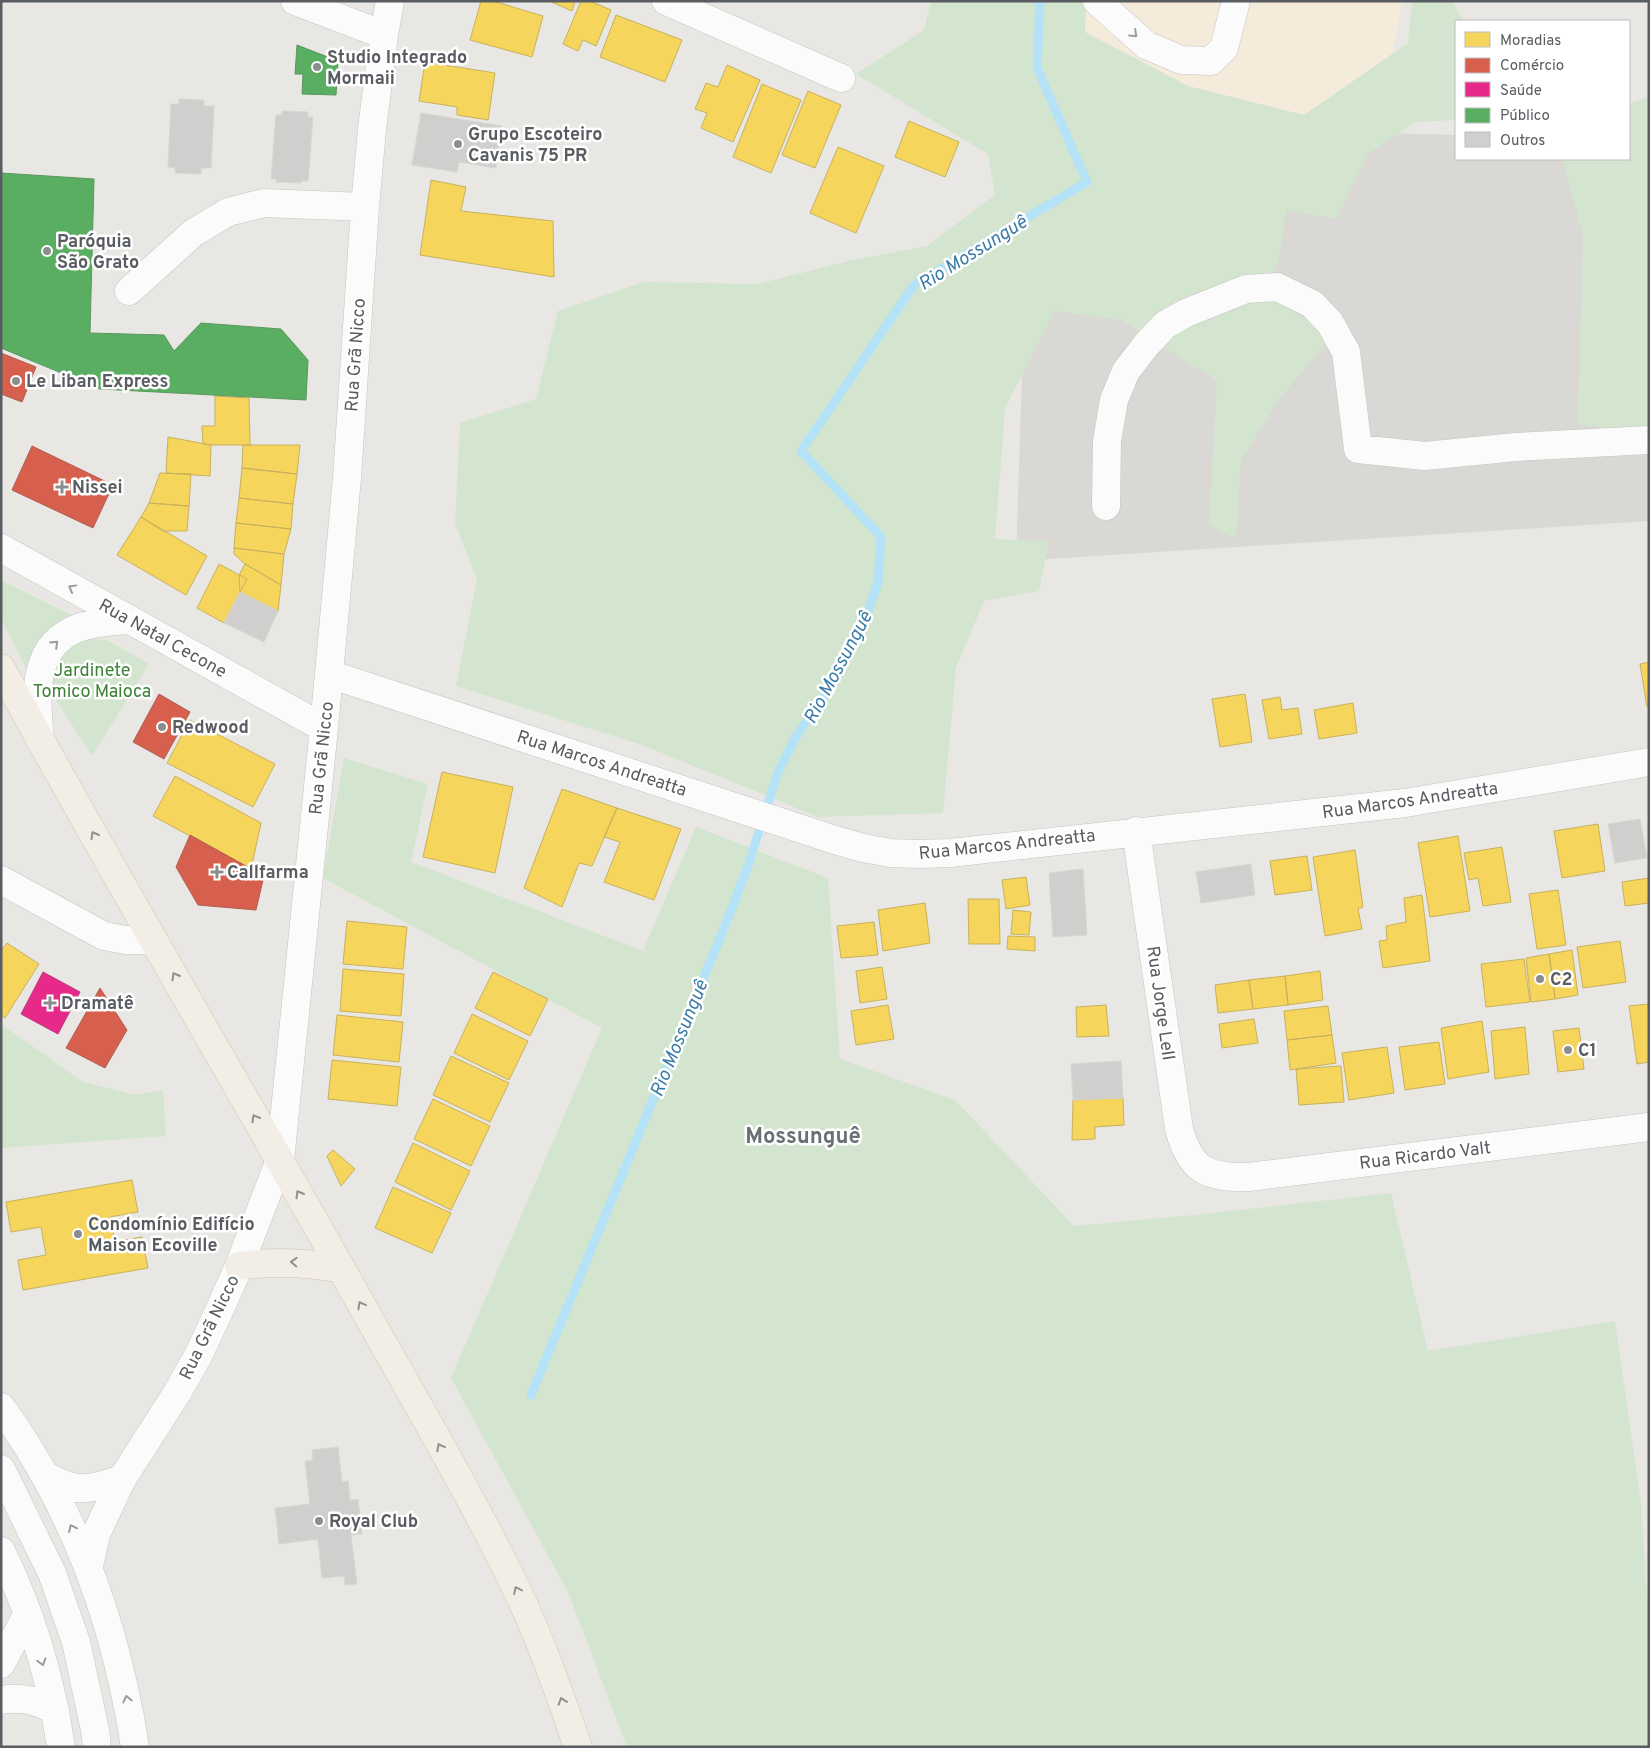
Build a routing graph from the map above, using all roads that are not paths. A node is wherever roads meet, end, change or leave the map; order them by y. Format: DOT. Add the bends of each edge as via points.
graph roads {
  1 [pos="295,1"];
  2 [pos="390,1"];
  3 [pos="666,1"];
  4 [pos="1097,1"];
  5 [pos="1236,1"];
  6 [pos="384,34"];
  7 [pos="841,78"];
  8 [pos="365,207"];
  9 [pos="130,290"];
  10 [pos="1649,440"];
  11 [pos="1106,506"];
  12 [pos="1,548"];
  13 [pos="130,620"];
  14 [pos="1,668"];
  15 [pos="329,674"];
  16 [pos="324,728"];
  17 [pos="40,740"];
  18 [pos="1649,762"];
  19 [pos="1136,831"];
  20 [pos="1,880"];
  21 [pos="154,940"];
  22 [pos="1649,1127"];
  23 [pos="280,1160"];
  24 [pos="1202,1169"];
  25 [pos="239,1266"];
  26 [pos="342,1270"];
  27 [pos="1,1407"];
  28 [pos="1,1469"];
  29 [pos="46,1476"];
  30 [pos="122,1479"];
  31 [pos="1,1551"];
  32 [pos="88,1566"];
  33 [pos="28,1615"];
  34 [pos="1,1664"];
  35 [pos="1,1700"];
  36 [pos="55,1710"];
  37 [pos="61,1747"];
  38 [pos="97,1747"];
  39 [pos="135,1747"];
  40 [pos="578,1747"];
  1 -- 6 [label="street"];
  2 -- 6 [label="street, Rua Grã Nicco"];
  3 -- 7 [label="street"];
  4 -- 5 [label="street, one-way" via="1146,45 1181,60 1211,61 1224,48"];
  6 -- 8 [label="street, Rua Grã Nicco"];
  8 -- 9 [label="street" via="264,203 228,212 193,233"];
  8 -- 15 [label="street, Rua Grã Nicco" via="347,478"];
  10 -- 11 [label="street" via="1425,456 1358,450 1346,352 1330,323 1312,304 1277,286 1246,290 1186,313 1165,325 1126,371 1114,400 1107,441"];
  13 -- 12 [label="street, Rua Natal Cecone, one-way"];
  13 -- 16 [label="street, Rua Natal Cecone"];
  17 -- 13 [label="street, one-way" via="38,684 42,662 50,648 79,627"];
  14 -- 17 [label="main road"];
  15 -- 16 [label="street, Rua Grã Nicco"];
  15 -- 19 [label="street, Rua Marcos Andreatta" via="863,848 918,854 950,853"];
  16 -- 23 [label="street, Rua Grã Nicco"];
  21 -- 17 [label="main road, one-way"];
  18 -- 19 [label="street, Rua Marcos Andreatta" via="1396,804"];
  19 -- 24 [label="street, Rua Jorge Lell" via="1179,1128 1190,1158"];
  20 -- 21 [label="street" via="104,936"];
  23 -- 21 [label="main road, one-way"];
  22 -- 24 [label="street, Rua Ricardo Valt" via="1249,1178 1214,1175"];
  23 -- 25 [label="street, Rua Grã Nicco"];
  26 -- 23 [label="main road, one-way"];
  26 -- 25 [label="main road, one-way" via="297,1262"];
  25 -- 30 [label="street, Rua Grã Nicco" via="199,1354"];
  40 -- 26 [label="main road, one-way" via="556,1684 492,1540"];
  27 -- 29 [label="street"];
  28 -- 38 [label="street" via="55,1582 76,1642"];
  29 -- 30 [label="street" via="71,1487 87,1488"];
  32 -- 29 [label="street, one-way"];
  30 -- 32 [label="street, Rua Grã Nicco" via="96,1534"];
  31 -- 33 [label="street"];
  39 -- 32 [label="street, one-way" via="117,1652"];
  33 -- 34 [label="street"];
  33 -- 36 [label="street, one-way"];
  35 -- 36 [label="street" via="25,1699"];
  36 -- 37 [label="street"];
}
